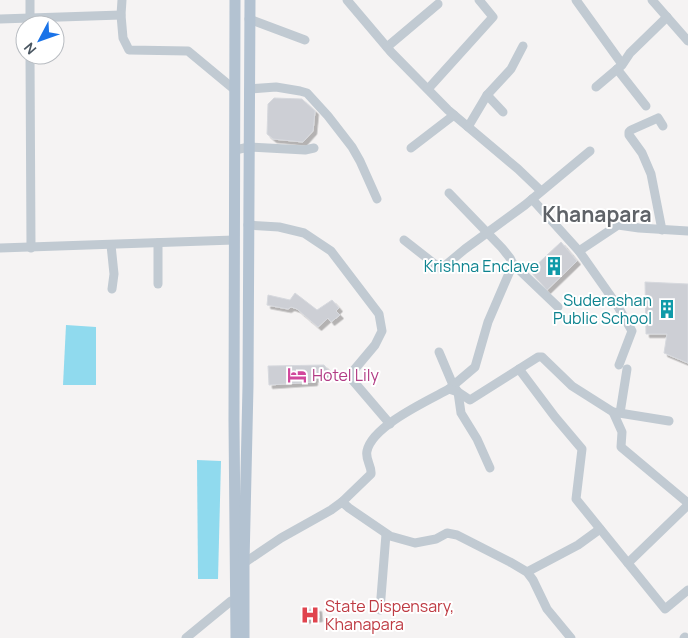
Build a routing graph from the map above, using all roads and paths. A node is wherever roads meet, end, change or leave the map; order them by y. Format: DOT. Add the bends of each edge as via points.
graph roads {
  1 [pos="30,0"];
  2 [pos="122,0"];
  3 [pos="235,0"];
  4 [pos="250,0"];
  5 [pos="347,0"];
  6 [pos="480,0"];
  7 [pos="576,0"];
  8 [pos="652,0"];
  9 [pos="438,4"];
  10 [pos="30,15"];
  11 [pos="121,15"];
  12 [pos="667,17"];
  13 [pos="0,19"];
  14 [pos="65,19"];
  15 [pos="250,19"];
  16 [pos="15,20"];
  17 [pos="305,40"];
  18 [pos="688,41"];
  19 [pos="523,46"];
  20 [pos="387,48"];
  21 [pos="30,65"];
  22 [pos="620,67"];
  23 [pos="596,87"];
  24 [pos="249,89"];
  25 [pos="428,89"];
  26 [pos="235,90"];
  27 [pos="487,95"];
  28 [pos="646,106"];
  29 [pos="503,112"];
  30 [pos="454,114"];
  31 [pos="663,126"];
  32 [pos="468,127"];
  33 [pos="249,147"];
  34 [pos="314,148"];
  35 [pos="411,148"];
  36 [pos="235,150"];
  37 [pos="590,151"];
  38 [pos="541,192"];
  39 [pos="448,193"];
  40 [pos="532,199"];
  41 [pos="377,200"];
  42 [pos="248,224"];
  43 [pos="662,230"];
  44 [pos="688,232"];
  45 [pos="487,233"];
  46 [pos="234,240"];
  47 [pos="404,240"];
  48 [pos="158,243"];
  49 [pos="111,245"];
  50 [pos="0,248"];
  51 [pos="31,248"];
  52 [pos="579,251"];
  53 [pos="513,264"];
  54 [pos="158,284"];
  55 [pos="112,289"];
  56 [pos="558,307"];
  57 [pos="439,352"];
  58 [pos="520,369"];
  59 [pos="454,389"];
  60 [pos="616,413"];
  61 [pos="669,421"];
  62 [pos="390,424"];
  63 [pos="490,468"];
  64 [pos="342,502"];
  65 [pos="688,504"];
  66 [pos="600,529"];
  67 [pos="386,534"];
  68 [pos="240,562"];
  69 [pos="628,563"];
  70 [pos="526,572"];
  71 [pos="688,590"];
  72 [pos="237,594"];
  73 [pos="380,610"];
  74 [pos="186,638"];
  75 [pos="230,638"];
  76 [pos="236,638"];
  77 [pos="244,638"];
  78 [pos="249,638"];
  79 [pos="571,638"];
  1 -- 10 [label="street"];
  2 -- 11 [label="street"];
  3 -- 26 [label="main road"];
  4 -- 15 [label="main road"];
  5 -- 20 [label="street"];
  6 -- 25 [label="street" via="493,17"];
  7 -- 22 [label="street"];
  8 -- 12 [label="street"];
  9 -- 20 [label="street"];
  11 -- 14 [label="street"];
  11 -- 26 [label="street" via="123,38 129,50 188,51"];
  12 -- 18 [label="street"];
  12 -- 22 [label="street"];
  13 -- 16 [label="street"];
  15 -- 17 [label="street"];
  15 -- 24 [label="main road"];
  19 -- 27 [label="street" via="511,68"];
  20 -- 25 [label="street"];
  21 -- 51 [label="street"];
  22 -- 23 [label="street"];
  22 -- 28 [label="street"];
  24 -- 33 [label="main road"];
  24 -- 41 [label="street" via="276,87 307,93 352,147"];
  25 -- 30 [label="street"];
  26 -- 36 [label="main road"];
  27 -- 29 [label="street"];
  27 -- 32 [label="street"];
  30 -- 32 [label="street"];
  30 -- 35 [label="street"];
  31 -- 43 [label="street" via="658,118 629,132 651,174"];
  32 -- 38 [label="street"];
  33 -- 34 [label="street"];
  33 -- 36 [label="street"];
  33 -- 42 [label="main road"];
  36 -- 46 [label="main road"];
  37 -- 38 [label="street"];
  38 -- 40 [label="street"];
  39 -- 45 [label="street"];
  40 -- 45 [label="street"];
  40 -- 52 [label="street"];
  42 -- 62 [label="street" via="304,233 331,251 379,314 382,330 375,345 349,376"];
  42 -- 68 [label="main road" via="248,386"];
  43 -- 44 [label="street"];
  43 -- 52 [label="street" via="618,224"];
  45 -- 47 [label="street" via="441,270"];
  45 -- 53 [label="street"];
  46 -- 48 [label="street"];
  46 -- 68 [label="main road" via="234,430"];
  48 -- 49 [label="street"];
  48 -- 54 [label="street"];
  49 -- 51 [label="street"];
  49 -- 55 [label="street"];
  50 -- 51 [label="street"];
  52 -- 60 [label="street" via="632,331"];
  53 -- 56 [label="street"];
  53 -- 59 [label="street" via="488,322 475,368"];
  57 -- 59 [label="street"];
  58 -- 59 [label="street" via="470,400"];
  58 -- 60 [label="street" via="538,357 542,358 572,386"];
  58 -- 66 [label="street" via="582,450 576,499"];
  59 -- 62 [label="street"];
  59 -- 63 [label="street" via="461,413"];
  60 -- 61 [label="street"];
  60 -- 65 [label="street" via="622,432 621,447"];
  62 -- 64 [label="street" via="375,435 366,453 370,474"];
  64 -- 67 [label="street"];
  64 -- 68 [label="street"];
  65 -- 69 [label="street"];
  66 -- 69 [label="street"];
  66 -- 70 [label="street" via="578,545"];
  67 -- 70 [label="street" via="415,543 447,533 457,535"];
  67 -- 73 [label="street"];
  68 -- 72 [label="main road"];
  68 -- 72 [label="main road" via="230,568"];
  68 -- 78 [label="main road" via="249,569"];
  69 -- 71 [label="street" via="665,609"];
  70 -- 79 [label="street" via="547,609"];
  72 -- 74 [label="street"];
  72 -- 75 [label="main road"];
  72 -- 76 [label="main road"];
  72 -- 77 [label="main road"];
}
